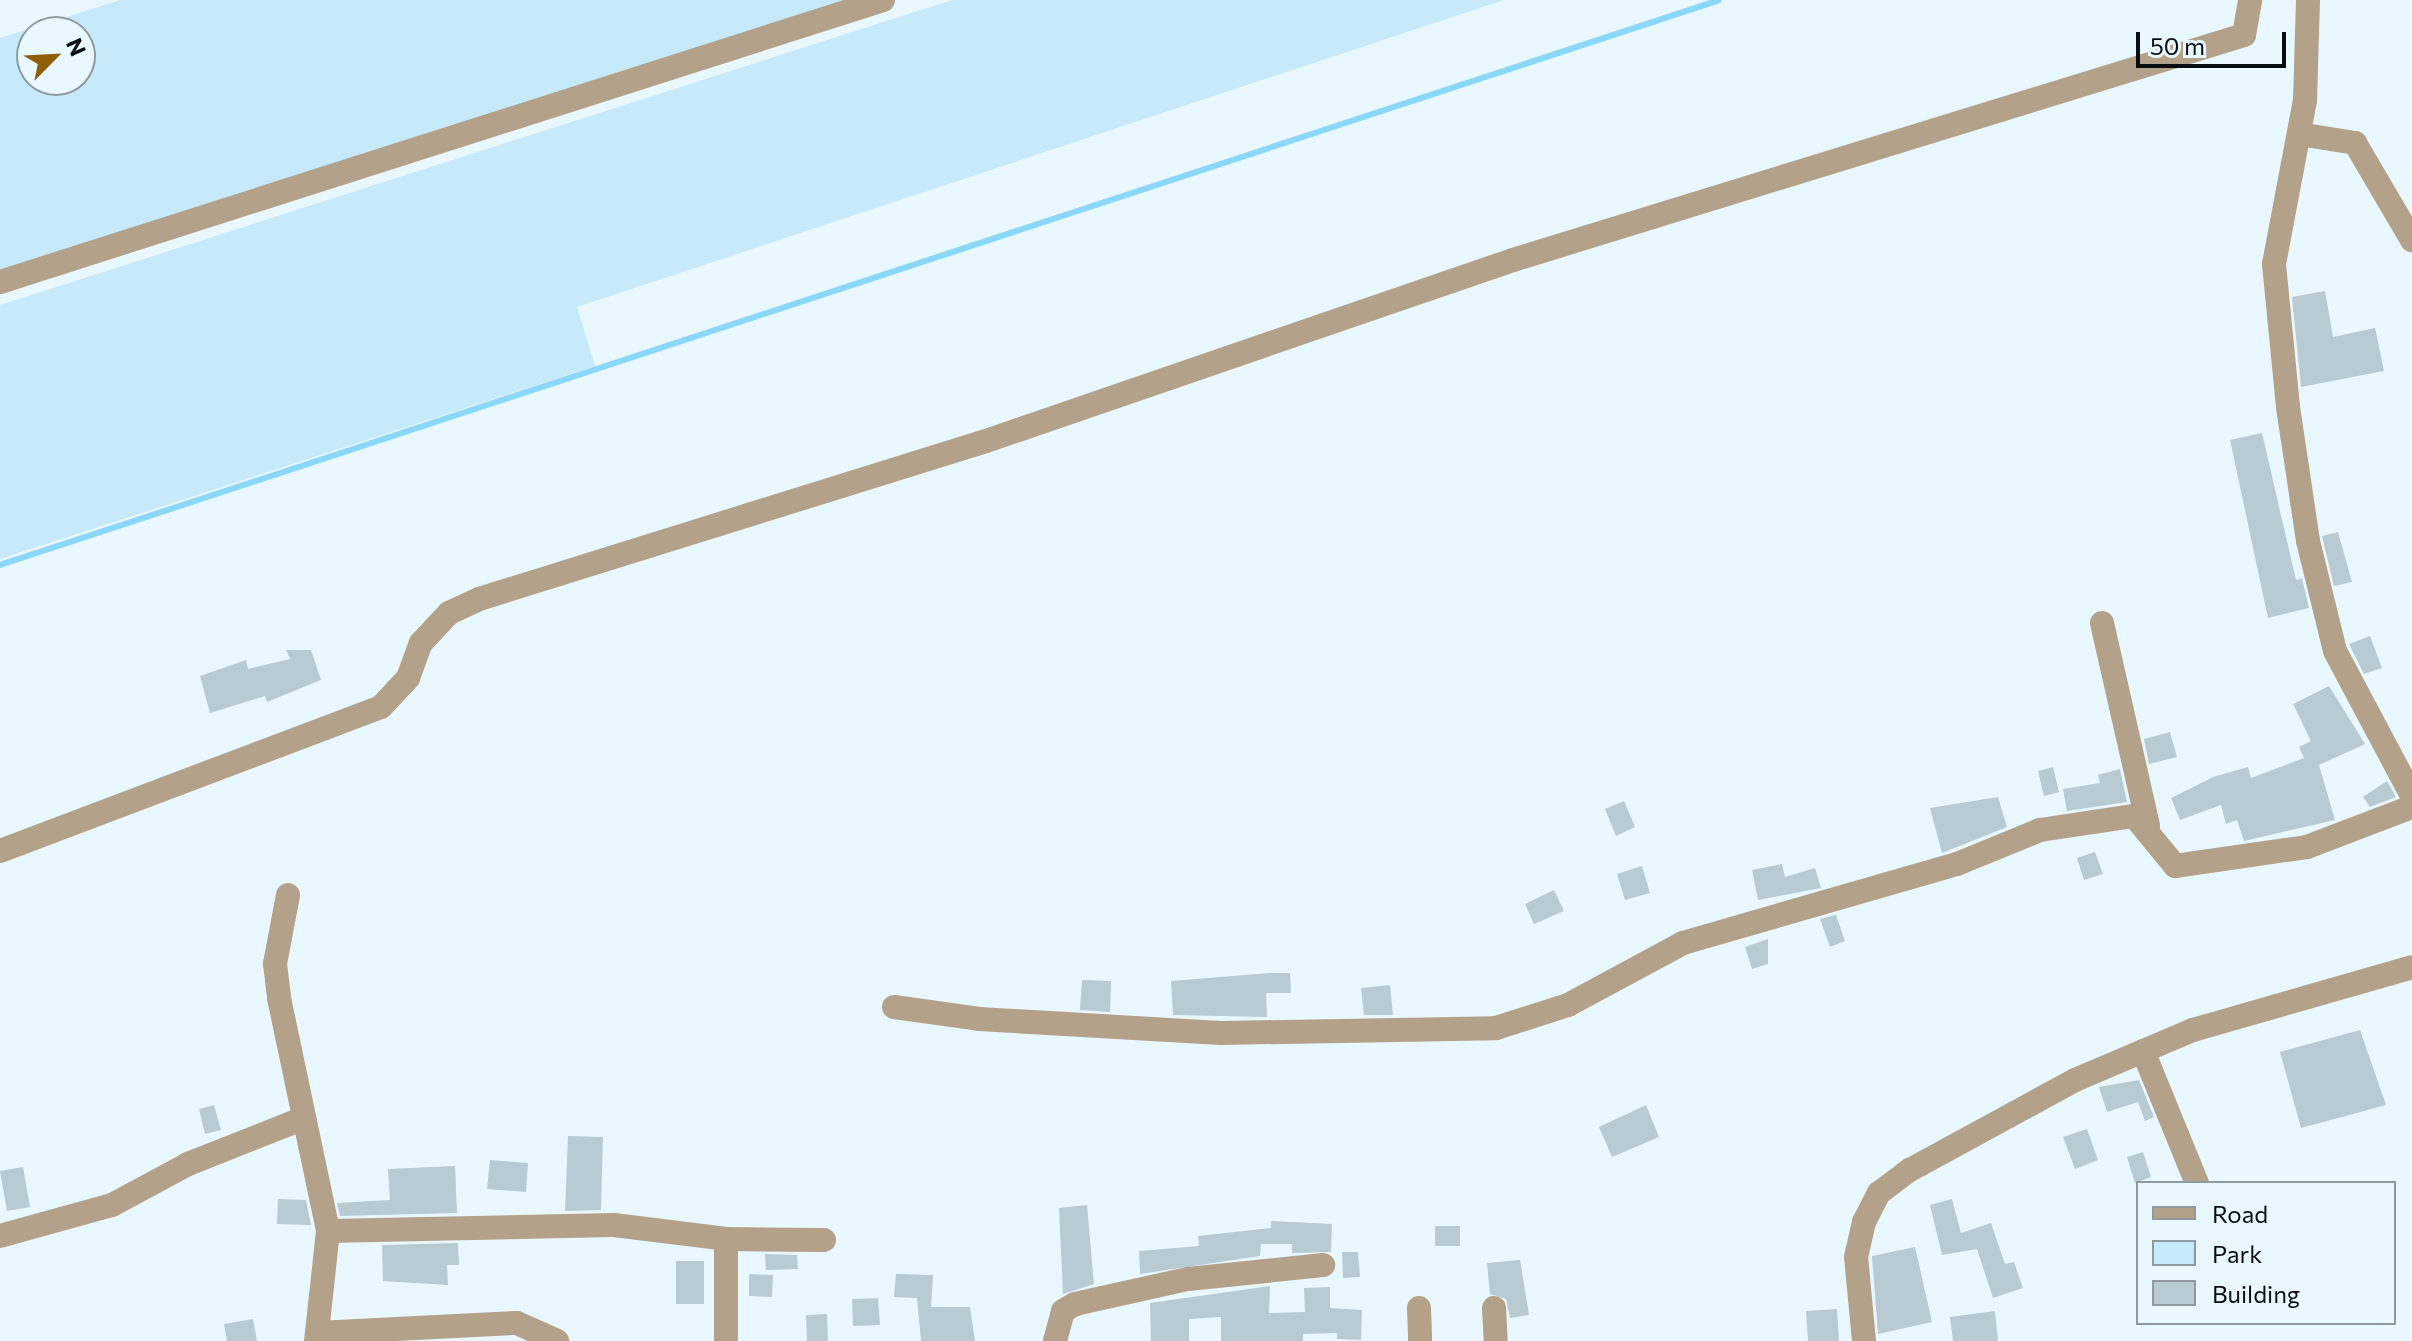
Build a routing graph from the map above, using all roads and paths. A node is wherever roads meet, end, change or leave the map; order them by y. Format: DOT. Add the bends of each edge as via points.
graph roads {
  1 [pos="883,0"];
  2 [pos="2250,0"];
  3 [pos="2308,0"];
  4 [pos="2299,134"];
  5 [pos="2412,240"];
  6 [pos="0,282"];
  7 [pos="2102,623"];
  8 [pos="2411,795"];
  9 [pos="2148,826"];
  10 [pos="0,851"];
  11 [pos="288,895"];
  12 [pos="2412,967"];
  13 [pos="894,1007"];
  14 [pos="2143,1051"];
  15 [pos="304,1118"];
  16 [pos="2196,1181"];
  17 [pos="328,1231"];
  18 [pos="0,1236"];
  19 [pos="726,1239"];
  20 [pos="824,1240"];
  21 [pos="1323,1265"];
  22 [pos="1419,1308"];
  23 [pos="1494,1308"];
  24 [pos="316,1337"];
  25 [pos="557,1341"];
  26 [pos="726,1341"];
  27 [pos="1055,1341"];
  28 [pos="1420,1341"];
  29 [pos="1496,1341"];
  30 [pos="1864,1341"];
  1 -- 6 [label="street"];
  2 -- 10 [label="street" via="2244,35 1513,260 986,441 479,599 449,613 421,643 408,678 381,707"];
  3 -- 4 [label="street"];
  4 -- 5 [label="street" via="2355,143"];
  4 -- 8 [label="street" via="2274,264 2308,541 2335,651"];
  7 -- 9 [label="street"];
  8 -- 9 [label="street" via="2307,847 2175,866 2157,850"];
  9 -- 13 [label="street" via="2134,816 2118,816 2040,830 1957,864 1683,943 1568,1005 1496,1028 1221,1033 979,1019"];
  11 -- 15 [label="street" via="275,964"];
  12 -- 14 [label="street" via="2193,1030"];
  14 -- 16 [label="street"];
  14 -- 30 [label="street" via="1989,1123 1879,1193 1864,1222 1856,1257"];
  15 -- 17 [label="street"];
  15 -- 18 [label="street" via="188,1164 112,1205"];
  17 -- 19 [label="street" via="614,1225"];
  17 -- 24 [label="street"];
  19 -- 20 [label="street"];
  19 -- 26 [label="street"];
  21 -- 27 [label="street" via="1188,1279 1075,1304 1063,1311"];
  22 -- 28 [label="street"];
  23 -- 29 [label="street"];
  24 -- 25 [label="street" via="517,1323"];
}
